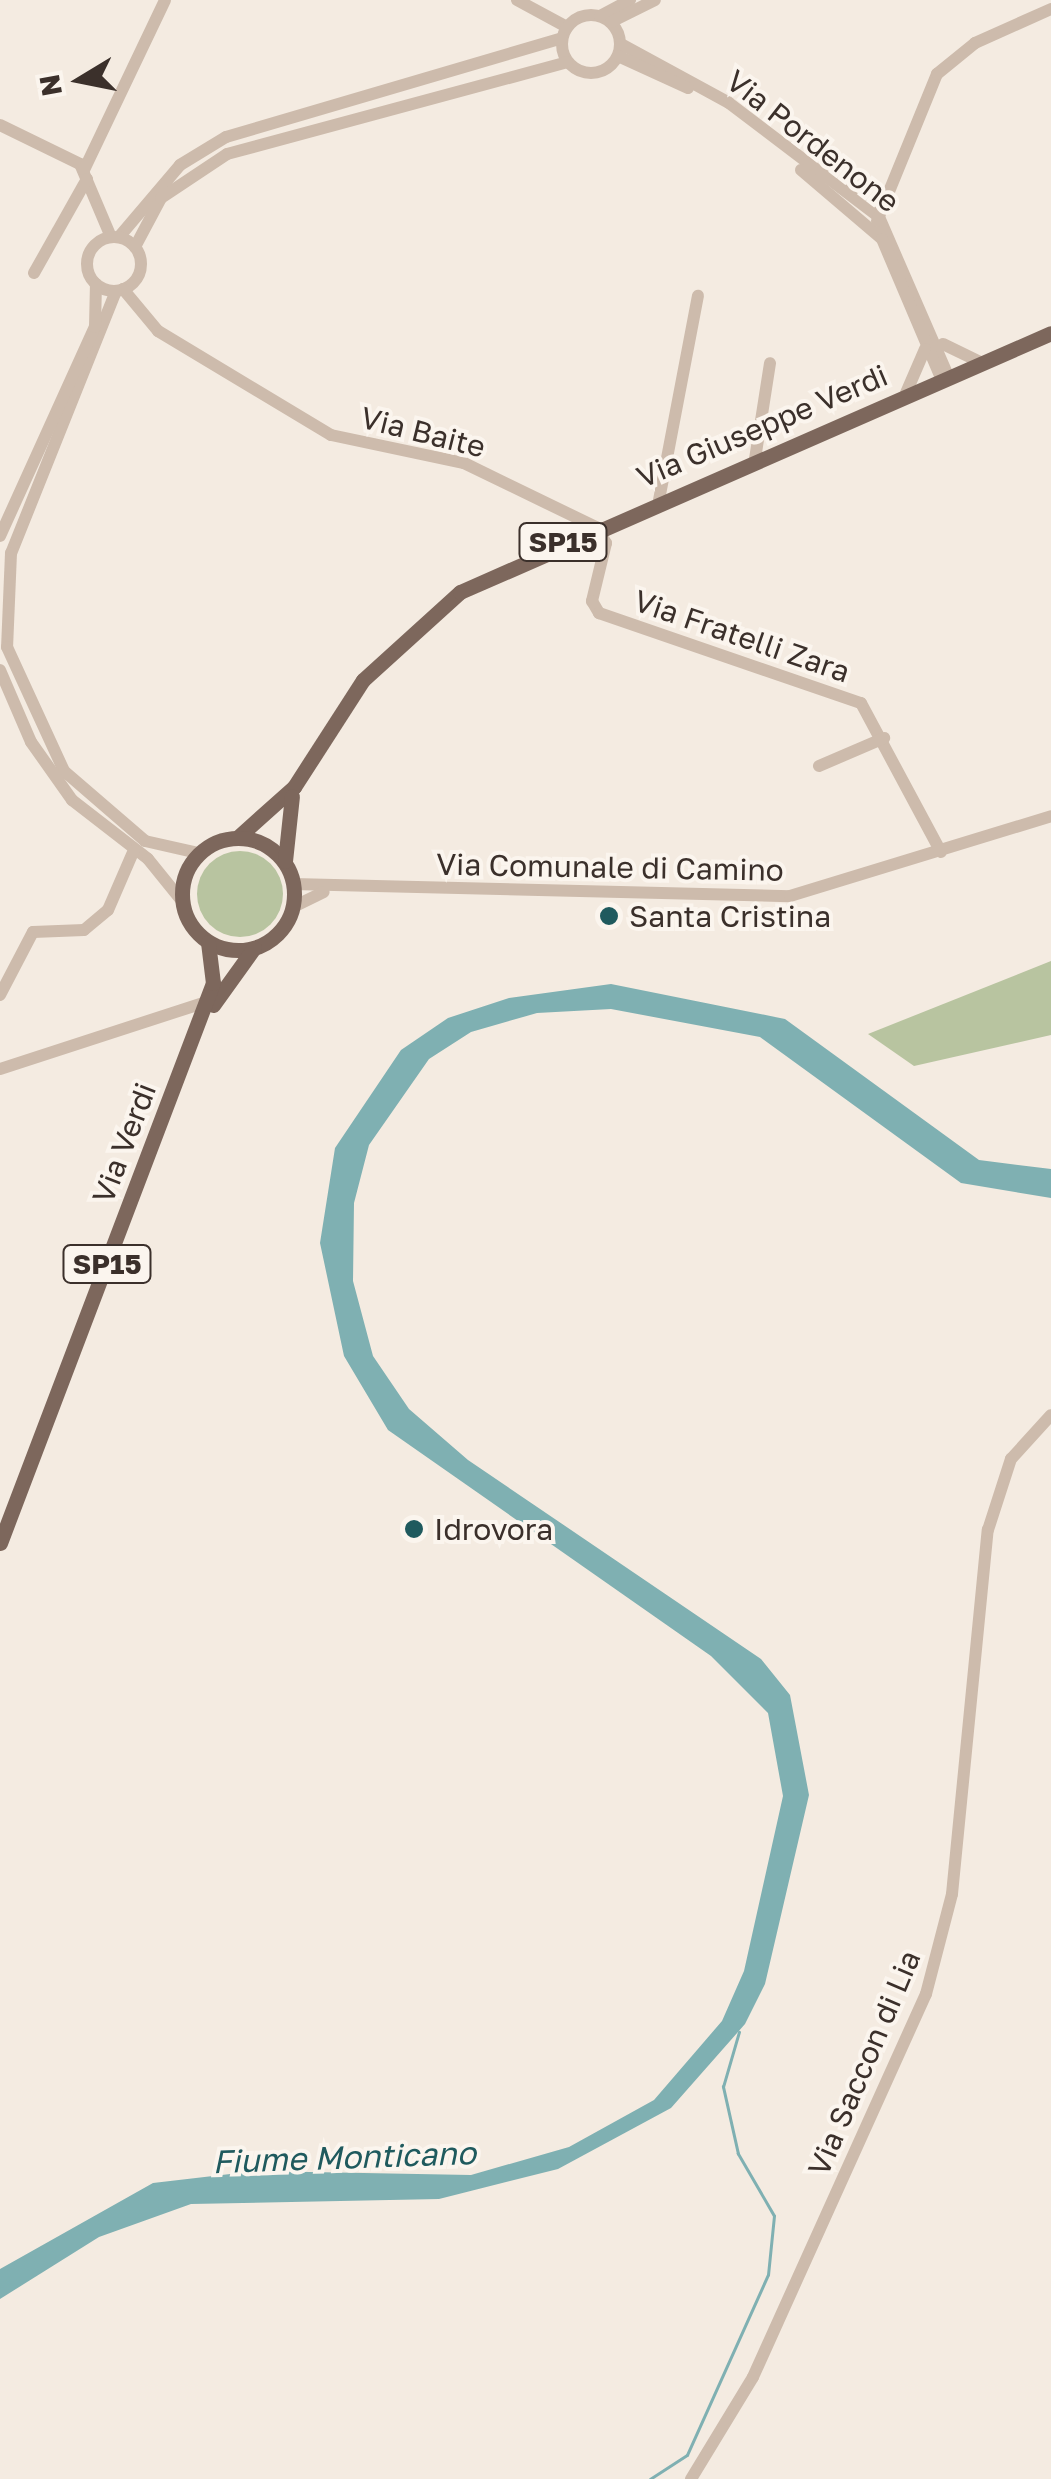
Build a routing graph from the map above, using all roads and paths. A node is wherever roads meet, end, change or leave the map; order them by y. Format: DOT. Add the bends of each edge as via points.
graph roads {
  1 [pos="165,0"];
  2 [pos="517,0"];
  3 [pos="536,0"];
  4 [pos="630,0"];
  5 [pos="655,0"];
  6 [pos="1051,10"];
  7 [pos="605,19"];
  8 [pos="568,28"];
  9 [pos="620,50"];
  10 [pos="567,62"];
  11 [pos="0,125"];
  12 [pos="85,174"];
  13 [pos="91,194"];
  14 [pos="876,224"];
  15 [pos="115,237"];
  16 [pos="94,245"];
  17 [pos="135,247"];
  18 [pos="34,273"];
  19 [pos="138,276"];
  20 [pos="96,284"];
  21 [pos="119,290"];
  22 [pos="698,296"];
  23 [pos="146,310"];
  24 [pos="1051,333"];
  25 [pos="941,342"];
  26 [pos="925,349"];
  27 [pos="980,362"];
  28 [pos="770,363"];
  29 [pos="945,377"];
  30 [pos="906,394"];
  31 [pos="755,459"];
  32 [pos="660,500"];
  33 [pos="596,528"];
  34 [pos="0,536"];
  35 [pos="0,670"];
  36 [pos="884,738"];
  37 [pos="820,766"];
  38 [pos="294,787"];
  39 [pos="1051,816"];
  40 [pos="238,837"];
  41 [pos="134,850"];
  42 [pos="942,852"];
  43 [pos="198,854"];
  44 [pos="286,864"];
  45 [pos="293,884"];
  46 [pos="336,889"];
  47 [pos="182,902"];
  48 [pos="293,906"];
  49 [pos="208,942"];
  50 [pos="254,948"];
  51 [pos="0,995"];
  52 [pos="206,1002"];
  53 [pos="193,1039"];
  54 [pos="0,1069"];
  55 [pos="1051,1415"];
  56 [pos="0,1544"];
  57 [pos="691,2479"];
  1 -- 12 [label="street"];
  2 -- 8 [label="street"];
  3 -- 8 [label="street"];
  4 -- 7 [label="street"];
  5 -- 7 [label="street"];
  6 -- 14 [label="street" via="975,43 938,74"];
  7 -- 8 [label="street"];
  7 -- 9 [label="street"];
  8 -- 10 [label="street"];
  8 -- 15 [label="street" via="226,137 180,166"];
  9 -- 10 [label="street" via="598,73"];
  9 -- 14 [label="street, Via Pordenone" via="729,103"];
  10 -- 17 [label="street" via="227,154 161,198"];
  11 -- 12 [label="street"];
  12 -- 13 [label="street"];
  12 -- 18 [label="street"];
  13 -- 15 [label="street"];
  13 -- 16 [label="street"];
  14 -- 25 [label="street, Via Pordenone"];
  14 -- 26 [label="street, Via Pordenone"];
  15 -- 16 [label="street"];
  15 -- 17 [label="street"];
  16 -- 20 [label="street" via="87,260"];
  17 -- 19 [label="street"];
  19 -- 21 [label="street"];
  19 -- 23 [label="street"];
  20 -- 21 [label="street"];
  20 -- 34 [label="street" via="97,320"];
  21 -- 23 [label="street, Via Baite"];
  21 -- 43 [label="street" via="11,553 7,647 39,731 78,785 145,841"];
  22 -- 32 [label="street"];
  23 -- 33 [label="street, Via Baite" via="158,330 331,435 464,463"];
  24 -- 27 [label="main road, Via Giuseppe Verdi / SP15"];
  25 -- 27 [label="street"];
  25 -- 29 [label="street, Via Pordenone"];
  26 -- 29 [label="street, Via Pordenone"];
  26 -- 30 [label="street"];
  27 -- 29 [label="main road, Via Giuseppe Verdi / SP15"];
  28 -- 31 [label="street"];
  29 -- 30 [label="main road, Via Giuseppe Verdi / SP15"];
  30 -- 31 [label="main road, Via Giuseppe Verdi / SP15"];
  31 -- 32 [label="main road, Via Giuseppe Verdi / SP15"];
  32 -- 33 [label="main road, Via Giuseppe Verdi / SP15"];
  33 -- 36 [label="street, Via Fratelli Zara" via="606,542 594,610 828,688 861,704"];
  33 -- 38 [label="main road, Via Giuseppe Verdi / SP15" via="460,592 408,630 352,694"];
  35 -- 41 [label="street" via="31,742 72,800"];
  36 -- 37 [label="street"];
  36 -- 42 [label="street, Via Fratelli Zara"];
  38 -- 40 [label="main road, SP15"];
  38 -- 44 [label="main road, SP15"];
  39 -- 42 [label="street, Via Comunale di Camino"];
  40 -- 43 [label="main road, SP15"];
  40 -- 44 [label="main road"];
  41 -- 47 [label="street"];
  41 -- 51 [label="street" via="108,910 84,930 32,932"];
  42 -- 46 [label="street, Via Comunale di Camino" via="790,896"];
  43 -- 47 [label="main road"];
  44 -- 45 [label="main road, SP15"];
  45 -- 46 [label="street, Via Comunale di Camino"];
  45 -- 48 [label="main road, SP15"];
  46 -- 48 [label="street, Via Comunale di Camino"];
  47 -- 49 [label="main road"];
  48 -- 50 [label="main road, SP15" via="279,932"];
  49 -- 50 [label="main road"];
  49 -- 52 [label="main road, SP15" via="214,973"];
  50 -- 53 [label="main road, SP15"];
  52 -- 53 [label="main road, SP15"];
  52 -- 54 [label="street"];
  53 -- 56 [label="main road, Via Verdi / SP15"];
  55 -- 57 [label="street, Via Saccon di Lia" via="1011,1459 988,1530 952,1894 926,1994 754,2377"];
}
